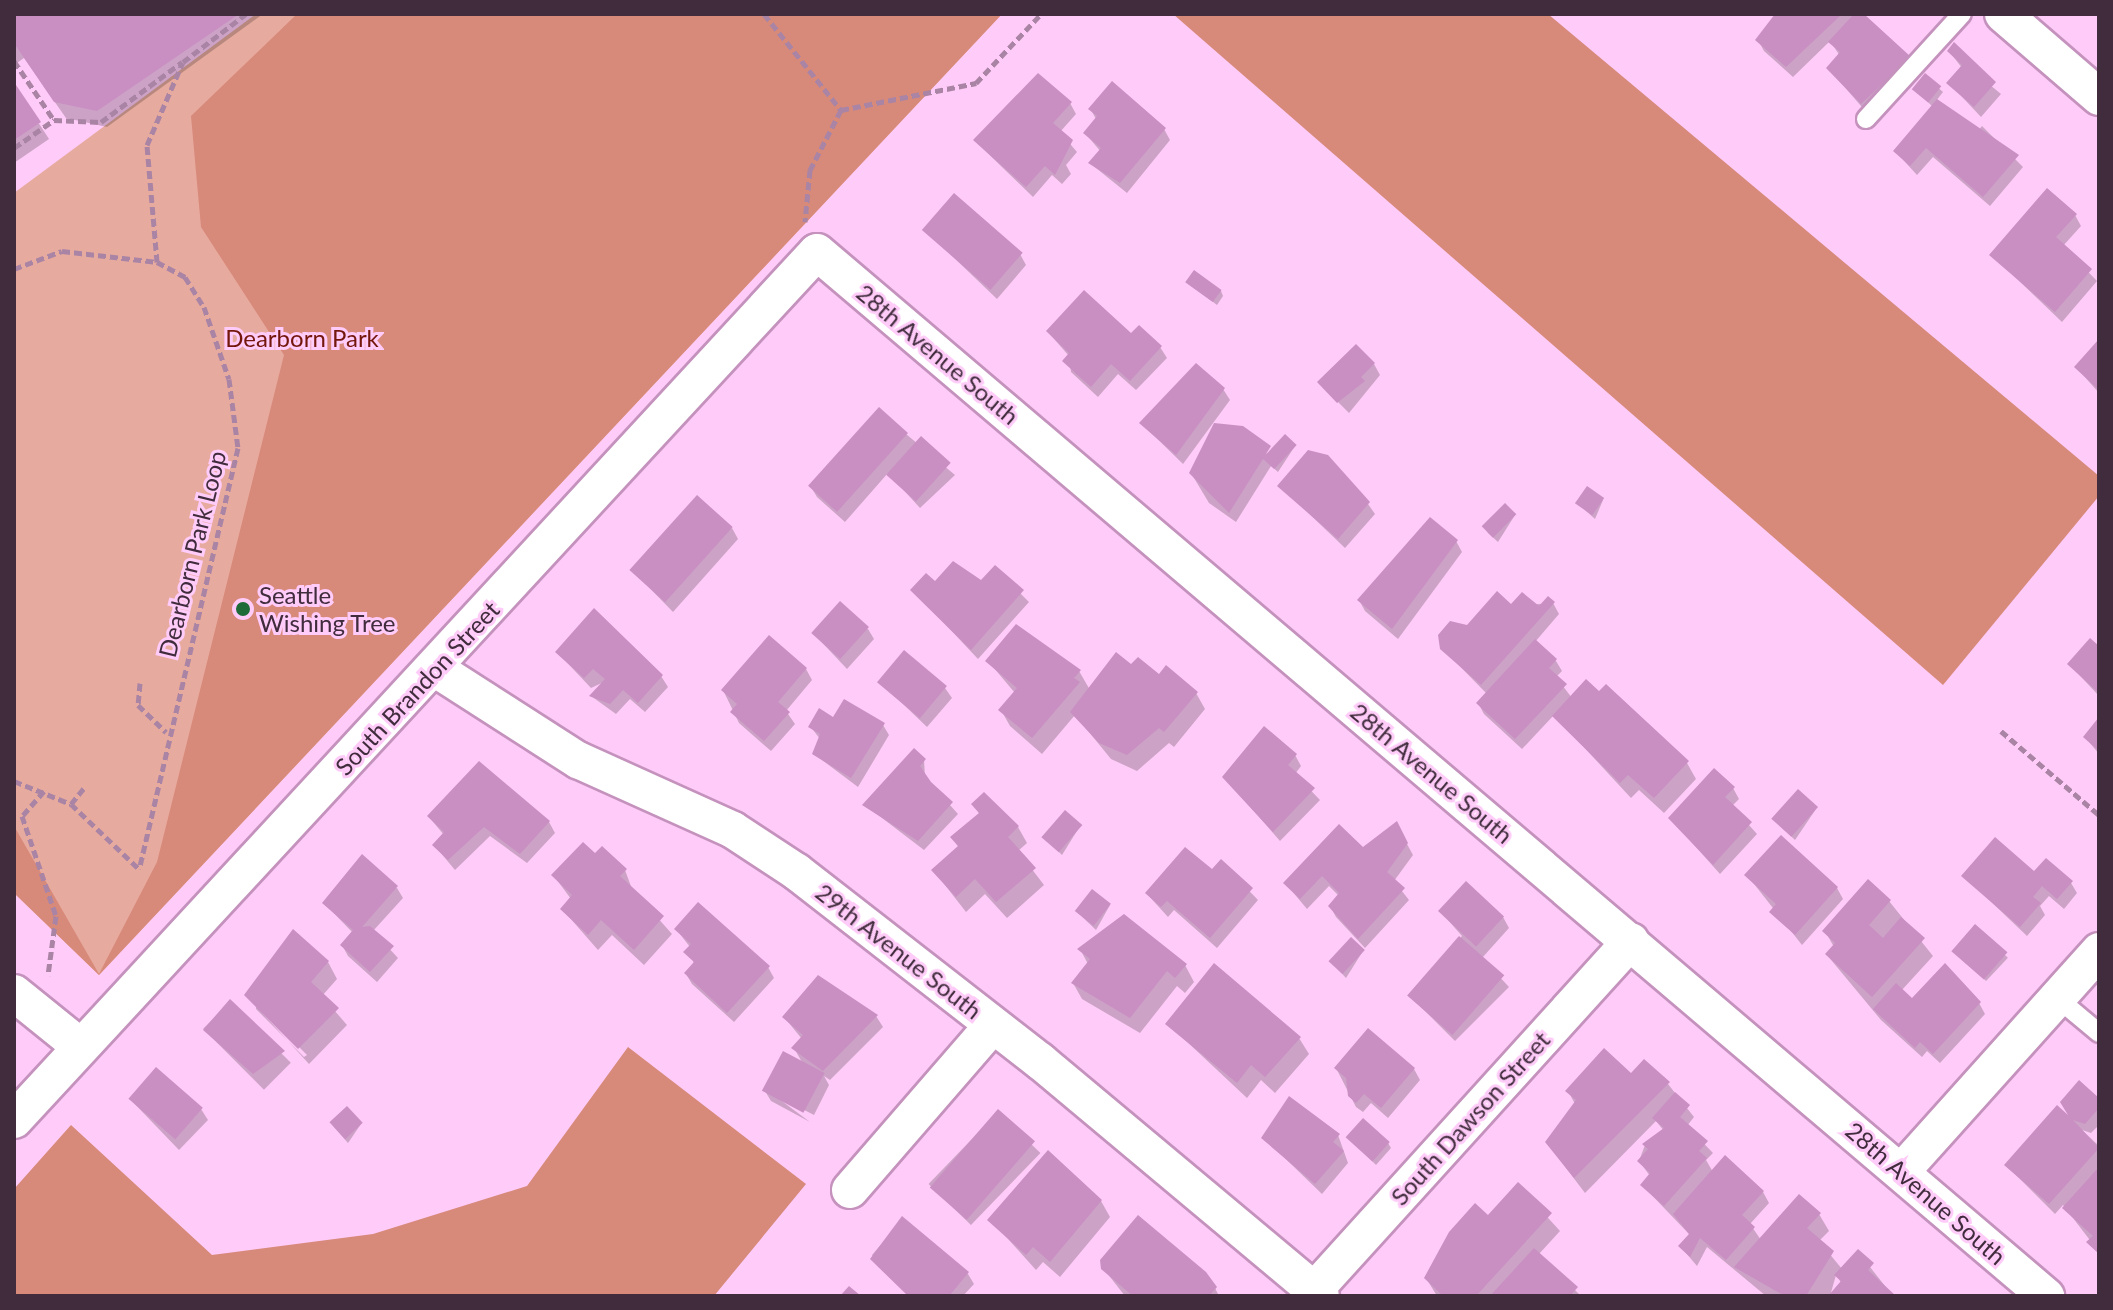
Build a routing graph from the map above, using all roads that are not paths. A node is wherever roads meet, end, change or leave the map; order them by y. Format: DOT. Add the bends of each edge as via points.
graph roads {
  1 [pos="1962,14"];
  2 [pos="2003,14"];
  3 [pos="2099,97"];
  4 [pos="1866,119"];
  5 [pos="808,262"];
  6 [pos="436,669"];
  7 [pos="1631,941"];
  8 [pos="2099,951"];
  9 [pos="14,993"];
  10 [pos="2056,997"];
  11 [pos="993,1025"];
  12 [pos="2099,1033"];
  13 [pos="81,1047"];
  14 [pos="14,1120"];
  15 [pos="1901,1172"];
  16 [pos="850,1190"];
  17 [pos="1315,1294"];
  18 [pos="2046,1296"];
  1 -- 4 [label="lane"];
  2 -- 3 [label="street"];
  5 -- 6 [label="street, South Brandon Street"];
  5 -- 7 [label="street, 28th Avenue South"];
  6 -- 11 [label="street, 29th Avenue South" via="578,760 733,830"];
  6 -- 13 [label="street, South Brandon Street"];
  7 -- 15 [label="street, 28th Avenue South"];
  7 -- 17 [label="street, South Dawson Street"];
  8 -- 10 [label="street"];
  9 -- 13 [label="street"];
  10 -- 12 [label="lane"];
  10 -- 15 [label="street"];
  11 -- 16 [label="street"];
  11 -- 17 [label="street, 29th Avenue South"];
  13 -- 14 [label="street, South Brandon Street"];
  15 -- 18 [label="street, 28th Avenue South"];
}
